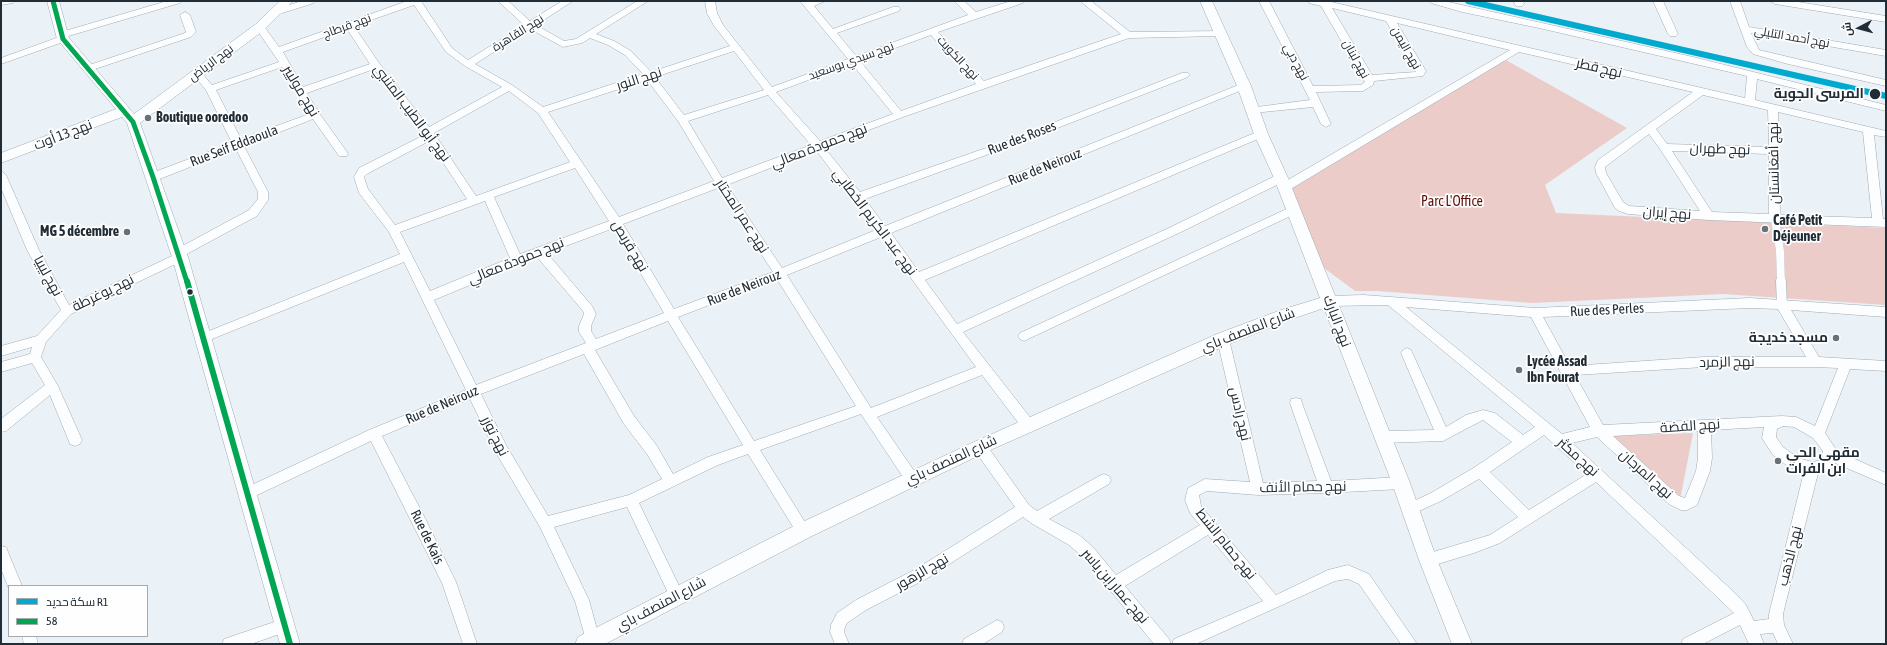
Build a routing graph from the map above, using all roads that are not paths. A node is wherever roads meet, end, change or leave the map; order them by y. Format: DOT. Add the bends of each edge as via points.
graph roads {
  1 [pos="10,1"];
  2 [pos="177,1"];
  3 [pos="287,1"];
  4 [pos="311,1"];
  5 [pos="416,1"];
  6 [pos="503,1"];
  7 [pos="568,1"];
  8 [pos="643,1"];
  9 [pos="710,1"];
  10 [pos="820,1"];
  11 [pos="958,1"];
  12 [pos="1020,1"];
  13 [pos="1085,1"];
  14 [pos="1206,1"];
  15 [pos="1264,1"];
  16 [pos="1312,1"];
  17 [pos="1434,1"];
  18 [pos="1658,1"];
  19 [pos="1735,1"];
  20 [pos="1775,1"];
  21 [pos="1,2"];
  22 [pos="54,2"];
  23 [pos="807,3"];
  24 [pos="1324,4"];
  25 [pos="896,9"];
  26 [pos="273,13"];
  27 [pos="185,16"];
  28 [pos="974,16"];
  29 [pos="1390,20"];
  30 [pos="1886,20"];
  31 [pos="349,26"];
  32 [pos="531,26"];
  33 [pos="260,27"];
  34 [pos="1746,29"];
  35 [pos="932,31"];
  36 [pos="832,32"];
  37 [pos="1220,33"];
  38 [pos="1128,34"];
  39 [pos="1673,34"];
  40 [pos="590,35"];
  41 [pos="62,37"];
  42 [pos="736,46"];
  43 [pos="1516,50"];
  44 [pos="277,51"];
  45 [pos="1886,53"];
  46 [pos="855,59"];
  47 [pos="1,60"];
  48 [pos="284,63"];
  49 [pos="468,64"];
  50 [pos="376,65"];
  51 [pos="89,68"];
  52 [pos="197,73"];
  53 [pos="649,75"];
  54 [pos="1185,75"];
  55 [pos="1752,75"];
  56 [pos="1369,78"];
  57 [pos="1886,84"];
  58 [pos="983,86"];
  59 [pos="1244,86"];
  60 [pos="509,88"];
  61 [pos="210,89"];
  62 [pos="1310,89"];
  63 [pos="770,91"];
  64 [pos="1701,91"];
  65 [pos="300,92"];
  66 [pos="1750,101"];
  67 [pos="1316,104"];
  68 [pos="1773,107"];
  69 [pos="1886,108"];
  70 [pos="1253,110"];
  71 [pos="542,111"];
  72 [pos="315,115"];
  73 [pos="899,115"];
  74 [pos="129,116"];
  75 [pos="682,119"];
  76 [pos="1326,124"];
  77 [pos="1650,129"];
  78 [pos="1868,130"];
  79 [pos="429,134"];
  80 [pos="1261,134"];
  81 [pos="1886,134"];
  82 [pos="239,144"];
  83 [pos="818,146"];
  84 [pos="1664,147"];
  85 [pos="1775,151"];
  86 [pos="343,154"];
  87 [pos="1,158"];
  88 [pos="578,163"];
  89 [pos="1,175"];
  90 [pos="153,177"];
  91 [pos="1283,182"];
  92 [pos="720,184"];
  93 [pos="488,196"];
  94 [pos="858,197"];
  95 [pos="474,201"];
  96 [pos="1294,210"];
  97 [pos="1709,216"];
  98 [pos="1775,219"];
  99 [pos="616,222"];
  100 [pos="1882,223"];
  101 [pos="393,230"];
  102 [pos="885,232"];
  103 [pos="538,252"];
  104 [pos="179,255"];
  105 [pos="407,256"];
  106 [pos="517,260"];
  107 [pos="780,274"];
  108 [pos="917,278"];
  109 [pos="426,298"];
  110 [pos="1329,301"];
  111 [pos="1391,301"];
  112 [pos="1782,306"];
  113 [pos="67,311"];
  114 [pos="1886,312"];
  115 [pos="1535,314"];
  116 [pos="671,315"];
  117 [pos="955,330"];
  118 [pos="1024,336"];
  119 [pos="203,338"];
  120 [pos="1223,339"];
  121 [pos="41,340"];
  122 [pos="591,347"];
  123 [pos="1,351"];
  124 [pos="1407,353"];
  125 [pos="35,357"];
  126 [pos="1815,362"];
  127 [pos="1846,364"];
  128 [pos="1886,366"];
  129 [pos="1,367"];
  130 [pos="984,369"];
  131 [pos="1567,371"];
  132 [pos="52,386"];
  133 [pos="473,392"];
  134 [pos="1296,403"];
  135 [pos="866,412"];
  136 [pos="1782,421"];
  137 [pos="1028,425"];
  138 [pos="1704,426"];
  139 [pos="1,427"];
  140 [pos="1545,427"];
  141 [pos="1599,431"];
  142 [pos="374,434"];
  143 [pos="1818,434"];
  144 [pos="1443,435"];
  145 [pos="1382,436"];
  146 [pos="75,440"];
  147 [pos="1560,440"];
  148 [pos="1522,442"];
  149 [pos="980,447"];
  150 [pos="750,449"];
  151 [pos="1831,455"];
  152 [pos="1812,468"];
  153 [pos="1480,472"];
  154 [pos="1598,474"];
  155 [pos="912,479"];
  156 [pos="1886,479"];
  157 [pos="1104,480"];
  158 [pos="670,481"];
  159 [pos="1401,483"];
  160 [pos="1205,485"];
  161 [pos="1326,487"];
  162 [pos="1258,489"];
  163 [pos="246,494"];
  164 [pos="631,500"];
  165 [pos="1024,509"];
  166 [pos="1410,509"];
  167 [pos="1528,518"];
  168 [pos="1036,519"];
  169 [pos="545,523"];
  170 [pos="1208,527"];
  171 [pos="803,531"];
  172 [pos="1,552"];
  173 [pos="1428,560"];
  174 [pos="1115,584"];
  175 [pos="15,585"];
  176 [pos="677,596"];
  177 [pos="1274,603"];
  178 [pos="1747,621"];
  179 [pos="286,625"];
  180 [pos="1777,626"];
  181 [pos="997,627"];
  182 [pos="591,643"];
  183 [pos="229,644"];
  184 [pos="290,644"];
  185 [pos="470,644"];
  186 [pos="842,644"];
  187 [pos="969,644"];
  188 [pos="1164,644"];
  189 [pos="1179,644"];
  190 [pos="1410,644"];
  191 [pos="1462,644"];
  192 [pos="1688,644"];
  193 [pos="1757,644"];
  194 [pos="1786,644"];
  1 -- 21 [label="street"];
  2 -- 41 [label="street"];
  3 -- 26 [label="street, نهج الرياض"];
  4 -- 26 [label="street"];
  5 -- 31 [label="street, نهج قرطاج"];
  5 -- 49 [label="street, نهج قربص" via="449,50"];
  6 -- 32 [label="street"];
  7 -- 32 [label="street, نهج القاهرة"];
  8 -- 40 [label="street"];
  9 -- 42 [label="street, نهج عبد الكريم الخطابي" via="712,14"];
  10 -- 23 [label="street"];
  11 -- 28 [label="street"];
  12 -- 28 [label="street, نهج سيدي بوسعيد"];
  13 -- 38 [label="street"];
  14 -- 37 [label="street, نهج البارك"];
  15 -- 62 [label="street, نهج دبي"];
  16 -- 24 [label="street, نهج قطر"];
  17 -- 55 [label="street"];
  18 -- 39 [label="street"];
  19 -- 34 [label="street"];
  20 -- 30 [label="street"];
  22 -- 41 [label="street"];
  23 -- 36 [label="street"];
  24 -- 29 [label="street, نهج قطر"];
  24 -- 56 [label="street, نهج لبنان"];
  25 -- 36 [label="street"];
  26 -- 33 [label="street, نهج الرياض"];
  27 -- 51 [label="street" via="191,32 188,35"];
  28 -- 35 [label="street, نهج سيدي بوسعيد"];
  29 -- 43 [label="street, نهج قطر"];
  29 -- 56 [label="street, نهج اليمن" via="1421,71 1420,74"];
  31 -- 44 [label="street, نهج قرطاج"];
  31 -- 50 [label="street, نهج أبو الطيب المتنبي"];
  32 -- 40 [label="street" via="563,44 579,41"];
  32 -- 49 [label="street, نهج القاهرة"];
  33 -- 44 [label="street, نهج موليير"];
  33 -- 52 [label="street, نهج الرياض"];
  34 -- 45 [label="street, نهج أحمد التليلي"];
  34 -- 57 [label="street" via="1752,47 1760,54"];
  35 -- 46 [label="street, نهج سيدي بوسعيد"];
  35 -- 58 [label="street, نهج الكويت"];
  36 -- 46 [label="street"];
  37 -- 38 [label="street, نهج حمودة معالي"];
  37 -- 59 [label="street, نهج البارك"];
  38 -- 58 [label="street, نهج حمودة معالي"];
  40 -- 53 [label="street, نهج عمر المختار" via="628,53"];
  41 -- 47 [label="street"];
  41 -- 51 [label="street"];
  42 -- 53 [label="street, نهج النور"];
  42 -- 63 [label="street, نهج عبد الكريم الخطابي"];
  43 -- 64 [label="street, نهج قطر"];
  43 -- 91 [label="street"];
  44 -- 48 [label="street, نهج موليير"];
  46 -- 63 [label="street, نهج سيدي بوسعيد"];
  46 -- 73 [label="street"];
  48 -- 61 [label="street"];
  48 -- 65 [label="street, نهج موليير"];
  49 -- 60 [label="street, نهج قربص"];
  50 -- 65 [label="street"];
  50 -- 79 [label="street, نهج أبو الطيب المتنبي"];
  51 -- 74 [label="street"];
  52 -- 61 [label="street"];
  52 -- 74 [label="street, نهج الرياض"];
  53 -- 71 [label="street, نهج النور"];
  53 -- 75 [label="street, نهج عمر المختار"];
  54 -- 94 [label="street, Rue des Roses" via="1010,143"];
  55 -- 66 [label="street"];
  55 -- 69 [label="street"];
  56 -- 62 [label="street, نهج لبنان" via="1368,85 1363,88"];
  58 -- 73 [label="street, نهج حمودة معالي"];
  59 -- 70 [label="street, نهج البارك"];
  59 -- 102 [label="street, Rue de Neirouz"];
  60 -- 71 [label="street, نهج قربص"];
  60 -- 79 [label="street"];
  61 -- 82 [label="street"];
  62 -- 67 [label="street, نهج دبي"];
  63 -- 75 [label="street, نهج سيدي بوسعيد"];
  63 -- 83 [label="street, نهج عبد الكريم الخطابي"];
  64 -- 66 [label="street, نهج قطر"];
  64 -- 77 [label="street, نهج إيران"];
  65 -- 72 [label="street, نهج موليير"];
  66 -- 68 [label="street, نهج قطر"];
  67 -- 70 [label="street"];
  67 -- 76 [label="street, نهج دبي"];
  68 -- 78 [label="street, نهج قطر"];
  68 -- 85 [label="street, نهج أفغانستان"];
  70 -- 80 [label="street, نهج البارك"];
  71 -- 88 [label="street, نهج قربص"];
  72 -- 82 [label="street, Rue Seif Eddaoula"];
  72 -- 86 [label="street, نهج موليير"];
  73 -- 83 [label="street, نهج حمودة معالي"];
  74 -- 87 [label="street, نهج 13 أوت"];
  74 -- 90 [label="street"];
  75 -- 92 [label="street, نهج عمر المختار"];
  77 -- 84 [label="street"];
  77 -- 97 [label="street, نهج إيران" via="1602,163 1601,173 1619,205 1628,210"];
  78 -- 81 [label="street, نهج قطر"];
  78 -- 100 [label="street"];
  79 -- 95 [label="street, نهج أبو الطيب المتنبي"];
  79 -- 101 [label="street, نهج توزر" via="363,171 359,177 363,190"];
  80 -- 91 [label="street, نهج البارك"];
  80 -- 108 [label="street"];
  82 -- 90 [label="street, Rue Seif Eddaoula"];
  82 -- 104 [label="street, نهج يوغرطة" via="264,192 263,200 253,213"];
  83 -- 92 [label="street, نهج حمودة معالي"];
  83 -- 94 [label="street, نهج عبد الكريم الخطابي"];
  84 -- 85 [label="street, نهج طهران"];
  84 -- 97 [label="street"];
  85 -- 98 [label="street, نهج أفغانستان"];
  88 -- 93 [label="street"];
  88 -- 99 [label="street, نهج قربص"];
  89 -- 113 [label="street, نهج ليبيا" via="33,250"];
  90 -- 104 [label="street"];
  91 -- 96 [label="street, نهج البارك"];
  91 -- 117 [label="street"];
  92 -- 99 [label="street, نهج حمودة معالي"];
  92 -- 107 [label="street, نهج عمر المختار"];
  93 -- 95 [label="street"];
  93 -- 106 [label="street"];
  94 -- 102 [label="street, نهج عبد الكريم الخطابي"];
  95 -- 101 [label="street"];
  96 -- 110 [label="street, نهج البارك"];
  96 -- 118 [label="street"];
  97 -- 98 [label="street, نهج إيران"];
  98 -- 100 [label="street, نهج إيران"];
  98 -- 112 [label="street" via="1780,251"];
  99 -- 103 [label="street, نهج حمودة معالي"];
  99 -- 116 [label="street, نهج قربص"];
  101 -- 105 [label="street, نهج توزر"];
  102 -- 107 [label="street, Rue de Neirouz"];
  102 -- 108 [label="street, نهج عبد الكريم الخطابي"];
  103 -- 106 [label="street, نهج حمودة معالي"];
  103 -- 122 [label="street" via="588,310 590,314 585,332"];
  104 -- 113 [label="street, نهج يوغرطة"];
  104 -- 119 [label="street"];
  105 -- 109 [label="street, نهج توزر"];
  105 -- 119 [label="street"];
  106 -- 109 [label="street, نهج حمودة معالي"];
  107 -- 116 [label="street, Rue de Neirouz"];
  107 -- 135 [label="street, نهج عمر المختار"];
  108 -- 117 [label="street, نهج عبد الكريم الخطابي"];
  109 -- 133 [label="street, نهج توزر"];
  110 -- 111 [label="street, Rue des Perles"];
  110 -- 120 [label="street, شارع المنصف باي"];
  110 -- 145 [label="street, نهج البارك"];
  111 -- 115 [label="street, Rue des Perles"];
  111 -- 140 [label="street, نهج مكثر"];
  112 -- 114 [label="street, Rue des Perles"];
  112 -- 115 [label="street, Rue des Perles" via="1756,303"];
  112 -- 126 [label="street"];
  113 -- 121 [label="street, نهج يوغرطة"];
  115 -- 131 [label="street"];
  116 -- 122 [label="street, Rue de Neirouz"];
  116 -- 150 [label="street, نهج قربص"];
  117 -- 130 [label="street, نهج عبد الكريم الخطابي"];
  119 -- 163 [label="street"];
  120 -- 137 [label="street, شارع المنصف باي"];
  120 -- 162 [label="street, نهج رادس"];
  121 -- 123 [label="street"];
  121 -- 125 [label="street, نهج يوغرطة"];
  122 -- 133 [label="street, Rue de Neirouz"];
  122 -- 158 [label="street" via="629,420 652,450"];
  124 -- 144 [label="street"];
  125 -- 129 [label="street"];
  125 -- 132 [label="street"];
  126 -- 127 [label="street, نهج الزمرد"];
  126 -- 131 [label="street, نهج الزمرد" via="1704,362"];
  127 -- 128 [label="street, نهج الزمرد"];
  127 -- 143 [label="street"];
  130 -- 135 [label="street"];
  130 -- 137 [label="street, نهج عبد الكريم الخطابي"];
  131 -- 141 [label="street"];
  132 -- 139 [label="street"];
  132 -- 146 [label="street"];
  133 -- 142 [label="street, Rue de Neirouz"];
  133 -- 169 [label="street, نهج توزر" via="501,449"];
  134 -- 161 [label="street"];
  135 -- 150 [label="street"];
  135 -- 155 [label="street, نهج عمر المختار"];
  136 -- 138 [label="street, نهج الفضة"];
  136 -- 143 [label="street, نهج الفضة" via="1796,422"];
  136 -- 152 [label="street" via="1771,426 1769,438 1778,451 1794,463"];
  137 -- 149 [label="street, شارع المنصف باي"];
  138 -- 141 [label="street, نهج الفضة"];
  138 -- 141 [label="street, نهج المرجان" via="1703,472 1692,502 1687,504 1674,500"];
  140 -- 147 [label="street, نهج مكثر"];
  140 -- 148 [label="street"];
  141 -- 147 [label="street, نهج الفضة"];
  142 -- 163 [label="street, Rue de Neirouz"];
  142 -- 185 [label="street, Rue de Kais" via="445,576"];
  143 -- 151 [label="street" via="1828,444"];
  144 -- 145 [label="street"];
  144 -- 148 [label="street" via="1483,415"];
  145 -- 159 [label="street, نهج البارك"];
  147 -- 154 [label="street, نهج مكثر"];
  148 -- 153 [label="street"];
  149 -- 155 [label="street, شارع المنصف باي"];
  149 -- 165 [label="street, نهج عمار إبن ياسر"];
  150 -- 158 [label="street" via="713,461"];
  150 -- 171 [label="street, نهج قربص"];
  151 -- 152 [label="street" via="1826,465"];
  151 -- 156 [label="street"];
  152 -- 180 [label="street, نهج الذهب" via="1777,608"];
  153 -- 166 [label="street"];
  153 -- 167 [label="street"];
  154 -- 167 [label="street"];
  154 -- 178 [label="street, نهج مكثر" via="1731,599"];
  155 -- 171 [label="street, شارع المنصف باي"];
  157 -- 168 [label="street"];
  158 -- 164 [label="street"];
  159 -- 161 [label="street, نهج حمام الأنف"];
  159 -- 166 [label="street, نهج البارك"];
  160 -- 162 [label="street, نهج حمام الأنف"];
  160 -- 170 [label="street, نهج حمام الشط" via="1193,492 1192,500 1195,509"];
  161 -- 162 [label="street, نهج حمام الأنف"];
  163 -- 179 [label="street"];
  164 -- 169 [label="street"];
  164 -- 176 [label="street"];
  165 -- 168 [label="street, نهج عمار إبن ياسر"];
  165 -- 186 [label="street, نهج الزهور" via="921,574 861,605 842,618 837,632"];
  166 -- 173 [label="street, نهج البارك"];
  167 -- 173 [label="street" via="1495,538 1474,547"];
  168 -- 174 [label="street, نهج عمار إبن ياسر" via="1074,540 1088,552"];
  169 -- 182 [label="street, نهج توزر" via="582,600"];
  170 -- 174 [label="street"];
  170 -- 177 [label="street, نهج حمام الشط"];
  171 -- 176 [label="street, شارع المنصف باي"];
  172 -- 175 [label="street"];
  173 -- 191 [label="street, نهج البارك"];
  174 -- 188 [label="street, نهج عمار إبن ياسر"];
  176 -- 182 [label="street, شارع المنصف باي"];
  177 -- 189 [label="street"];
  177 -- 190 [label="street" via="1333,575 1348,572 1364,579"];
  178 -- 180 [label="street"];
  178 -- 192 [label="street"];
  178 -- 193 [label="street, نهج مكثر"];
  179 -- 183 [label="street"];
  179 -- 184 [label="street"];
  180 -- 194 [label="street, نهج الذهب"];
  181 -- 187 [label="street"];
}
